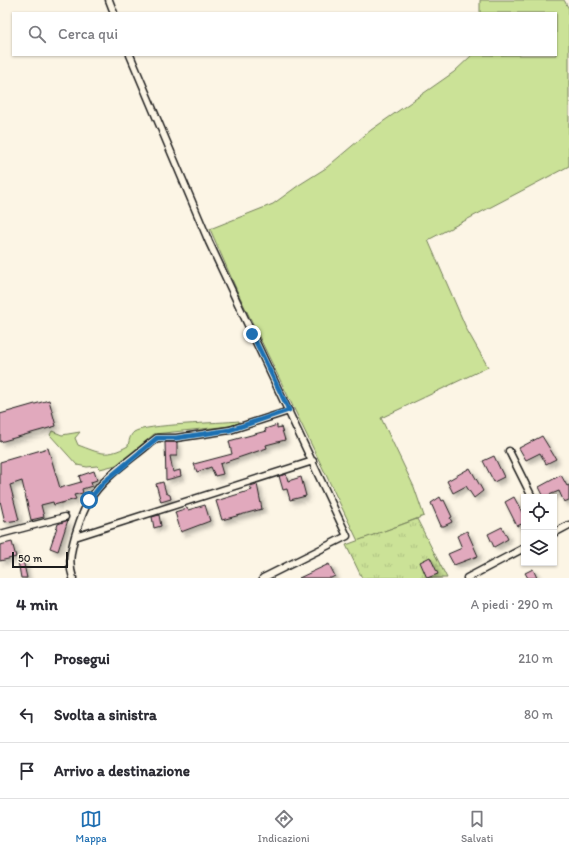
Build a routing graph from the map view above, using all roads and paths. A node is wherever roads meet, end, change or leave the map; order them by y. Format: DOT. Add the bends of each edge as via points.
graph roads {
  1 [pos="109,0"];
  2 [pos="114,12"];
  3 [pos="130,56"];
  4 [pos="289,410"];
  5 [pos="509,451"];
  6 [pos="313,461"];
  7 [pos="530,494"];
  8 [pos="65,517"];
  9 [pos="569,525"];
  10 [pos="557,531"];
  11 [pos="0,534"];
  12 [pos="75,536"];
  13 [pos="521,550"];
  14 [pos="73,578"];
  15 [pos="263,578"];
  16 [pos="466,578"];
  1 -- 2 [label="street"];
  3 -- 4 [label="street" via="209,242"];
  4 -- 6 [label="street"];
  4 -- 12 [label="street" via="230,430 176,438 157,438 103,483 89,500"];
  5 -- 7 [label="street"];
  6 -- 12 [label="street"];
  6 -- 15 [label="street" via="347,536"];
  8 -- 11 [label="street"];
  9 -- 10 [label="street"];
  12 -- 14 [label="street" via="70,561"];
  13 -- 16 [label="street"];
}
